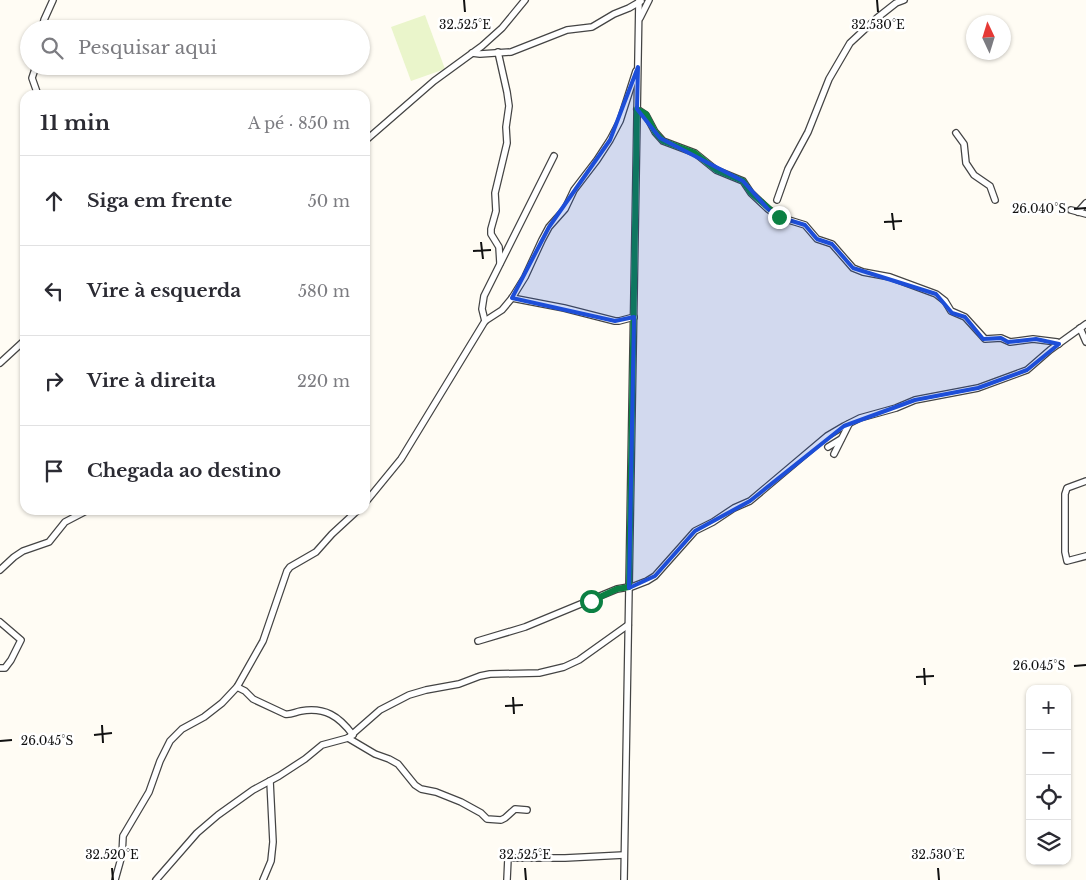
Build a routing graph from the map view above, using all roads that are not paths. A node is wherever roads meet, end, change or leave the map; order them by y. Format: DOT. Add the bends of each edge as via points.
graph roads {
  1 [pos="53,0"];
  2 [pos="525,0"];
  3 [pos="649,0"];
  4 [pos="904,0"];
  5 [pos="640,1"];
  6 [pos="632,7"];
  7 [pos="639,12"];
  8 [pos="44,20"];
  9 [pos="639,20"];
  10 [pos="498,52"];
  11 [pos="472,53"];
  12 [pos="638,67"];
  13 [pos="33,75"];
  14 [pos="36,90"];
  15 [pos="637,109"];
  16 [pos="956,133"];
  17 [pos="370,137"];
  18 [pos="554,156"];
  19 [pos="777,200"];
  20 [pos="994,200"];
  21 [pos="1086,203"];
  22 [pos="1071,210"];
  23 [pos="1078,212"];
  24 [pos="1086,214"];
  25 [pos="500,263"];
  26 [pos="512,298"];
  27 [pos="634,317"];
  28 [pos="485,321"];
  29 [pos="1083,326"];
  30 [pos="1086,342"];
  31 [pos="1059,344"];
  32 [pos="20,345"];
  33 [pos="0,363"];
  34 [pos="849,424"];
  35 [pos="842,438"];
  36 [pos="828,447"];
  37 [pos="834,454"];
  38 [pos="1086,481"];
  39 [pos="370,497"];
  40 [pos="77,515"];
  41 [pos="353,515"];
  42 [pos="1086,556"];
  43 [pos="0,570"];
  44 [pos="629,587"];
  45 [pos="0,622"];
  46 [pos="628,625"];
  47 [pos="478,641"];
  48 [pos="0,668"];
  49 [pos="236,687"];
  50 [pos="350,736"];
  51 [pos="270,782"];
  52 [pos="527,810"];
  53 [pos="624,855"];
  54 [pos="115,880"];
  55 [pos="156,880"];
  56 [pos="263,880"];
  57 [pos="507,880"];
  58 [pos="624,880"];
  1 -- 8 [label="street"];
  2 -- 11 [label="street" via="502,28"];
  3 -- 9 [label="street"];
  4 -- 19 [label="street" via="877,18 850,43 829,79"];
  5 -- 6 [label="street"];
  5 -- 7 [label="street"];
  6 -- 7 [label="street"];
  6 -- 10 [label="street" via="592,27 567,30 511,52"];
  7 -- 9 [label="street"];
  9 -- 12 [label="street"];
  10 -- 11 [label="street"];
  10 -- 25 [label="street" via="508,92 507,143 495,193 496,211 491,229 499,247"];
  11 -- 17 [label="street"];
  12 -- 15 [label="street"];
  12 -- 26 [label="street" via="620,121 610,140 574,190 565,209 549,227"];
  13 -- 14 [label="street"];
  15 -- 27 [label="street"];
  15 -- 31 [label="street" via="646,114 663,141 695,153 716,170 743,181 768,209 779,217 805,225 818,239 832,244 852,268 890,277 936,294 951,311 965,317 985,339 1001,338 1010,342 1036,339"];
  16 -- 20 [label="street" via="964,144 966,163 990,186"];
  18 -- 25 [label="street"];
  21 -- 23 [label="street"];
  22 -- 23 [label="street"];
  23 -- 24 [label="street"];
  25 -- 28 [label="street" via="484,296 482,309"];
  26 -- 27 [label="street" via="619,322"];
  26 -- 28 [label="street" via="502,310"];
  27 -- 44 [label="street"];
  28 -- 39 [label="street" via="401,459"];
  29 -- 30 [label="street"];
  29 -- 31 [label="street"];
  31 -- 34 [label="street" via="1027,370 978,388 915,400"];
  32 -- 33 [label="street"];
  34 -- 35 [label="street"];
  34 -- 44 [label="street" via="827,436 750,502 695,531 655,576"];
  35 -- 36 [label="street"];
  35 -- 37 [label="street"];
  38 -- 42 [label="street" via="1067,488 1065,494 1064,552 1067,561"];
  40 -- 43 [label="street" via="65,522 49,542 23,551"];
  41 -- 49 [label="street" via="316,552 290,567 263,641"];
  44 -- 46 [label="street"];
  44 -- 47 [label="street" via="525,627"];
  45 -- 48 [label="street" via="21,640 5,668"];
  46 -- 50 [label="street" via="564,667 524,674 490,674 409,695 380,710"];
  46 -- 53 [label="street"];
  49 -- 50 [label="street" via="285,714 316,710 332,715 345,724"];
  49 -- 54 [label="street" via="222,704 182,729 170,741 149,792 123,836"];
  50 -- 51 [label="street" via="322,745"];
  50 -- 52 [label="street" via="375,754 398,764 415,786 461,802 487,819 501,820 515,809"];
  51 -- 55 [label="street" via="242,797 208,822"];
  51 -- 56 [label="street" via="273,842"];
  53 -- 57 [label="street" via="508,858"];
  53 -- 58 [label="street"];
}
